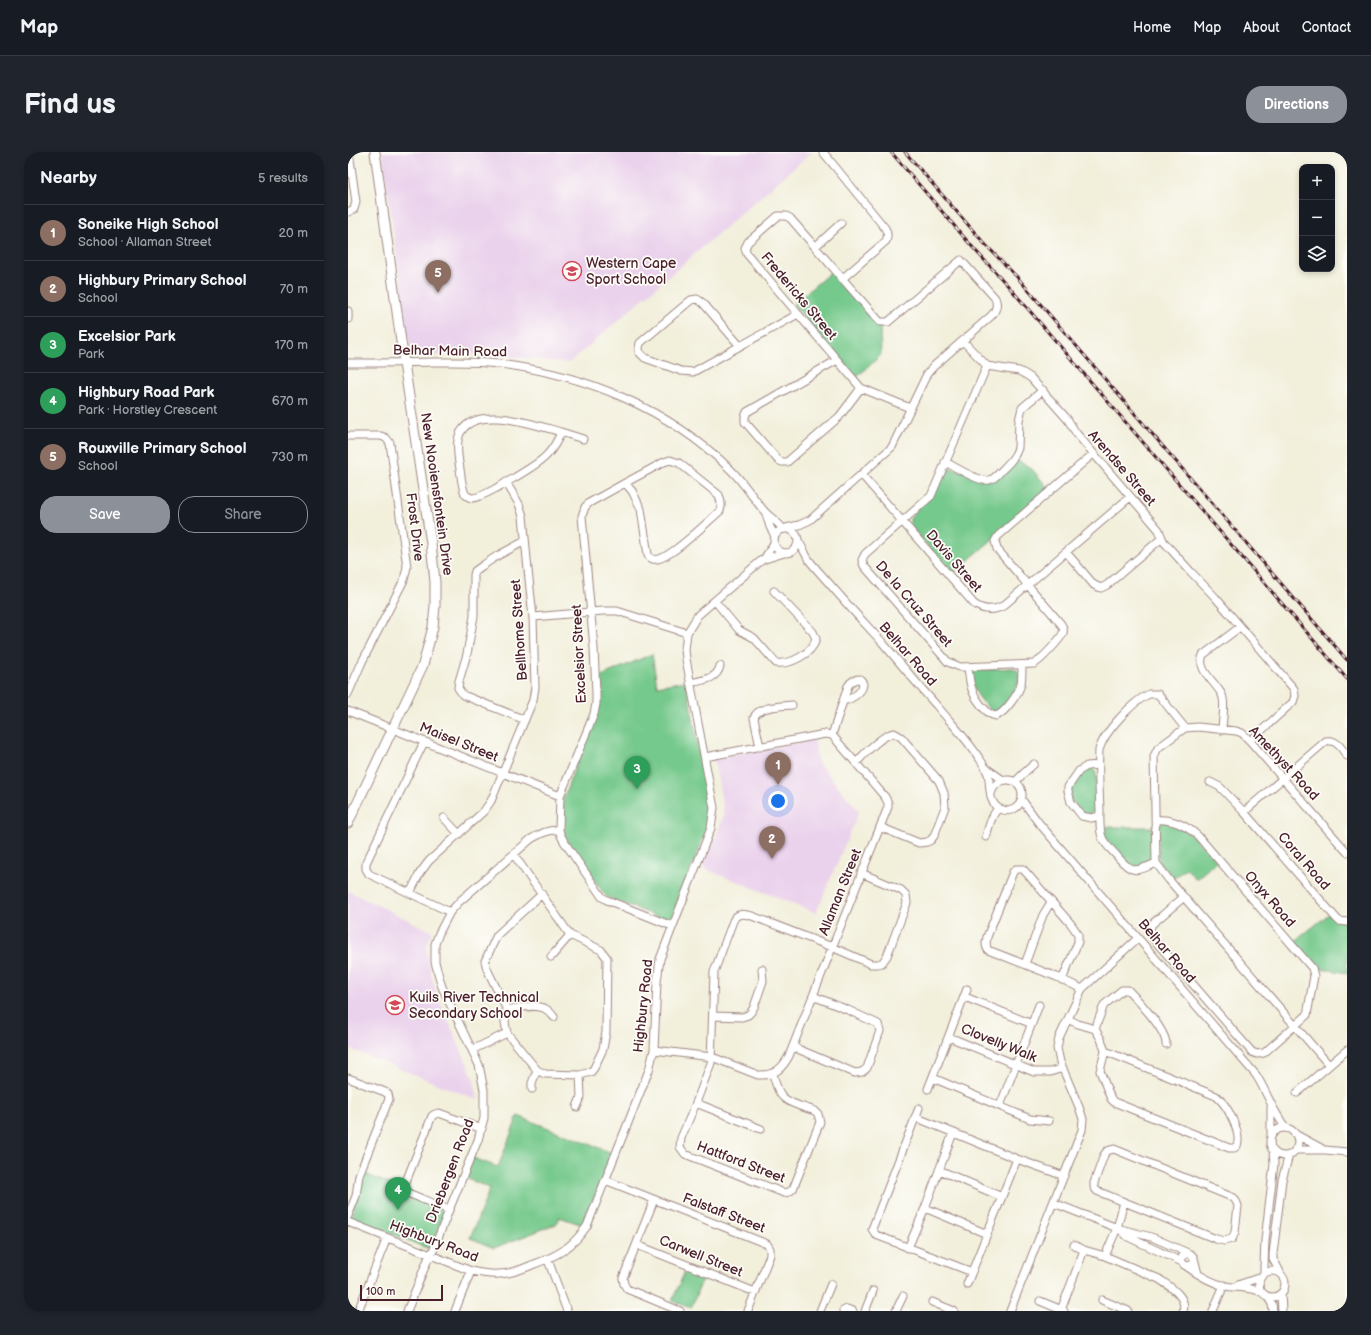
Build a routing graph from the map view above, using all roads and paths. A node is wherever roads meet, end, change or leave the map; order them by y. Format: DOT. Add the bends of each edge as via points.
graph roads {
  1 [pos="349,152"];
  2 [pos="375,152"];
  3 [pos="823,152"];
  4 [pos="348,212"];
  5 [pos="841,223"];
  6 [pos="815,247"];
  7 [pos="842,278"];
  8 [pos="348,311"];
  9 [pos="798,314"];
  10 [pos="348,319"];
  11 [pos="963,340"];
  12 [pos="740,346"];
  13 [pos="836,360"];
  14 [pos="348,363"];
  15 [pos="404,363"];
  16 [pos="987,366"];
  17 [pos="861,388"];
  18 [pos="1043,390"];
  19 [pos="910,408"];
  20 [pos="561,432"];
  21 [pos="348,436"];
  22 [pos="583,439"];
  23 [pos="1093,454"];
  24 [pos="946,462"];
  25 [pos="862,475"];
  26 [pos="506,482"];
  27 [pos="625,483"];
  28 [pos="1130,497"];
  29 [pos="766,513"];
  30 [pos="810,520"];
  31 [pos="903,521"];
  32 [pos="785,529"];
  33 [pos="1162,538"];
  34 [pos="774,540"];
  35 [pos="799,541"];
  36 [pos="525,542"];
  37 [pos="787,552"];
  38 [pos="1066,552"];
  39 [pos="764,559"];
  40 [pos="809,560"];
  41 [pos="1028,585"];
  42 [pos="774,591"];
  43 [pos="715,600"];
  44 [pos="591,612"];
  45 [pos="534,617"];
  46 [pos="1240,627"];
  47 [pos="687,633"];
  48 [pos="1022,665"];
  49 [pos="720,666"];
  50 [pos="968,667"];
  51 [pos="690,683"];
  52 [pos="348,694"];
  53 [pos="844,698"];
  54 [pos="792,705"];
  55 [pos="348,711"];
  56 [pos="525,720"];
  57 [pos="1185,728"];
  58 [pos="393,730"];
  59 [pos="1222,730"];
  60 [pos="832,735"];
  61 [pos="1250,741"];
  62 [pos="424,742"];
  63 [pos="760,747"];
  64 [pos="1347,756"];
  65 [pos="704,757"];
  66 [pos="856,763"];
  67 [pos="1034,764"];
  68 [pos="1099,765"];
  69 [pos="986,768"];
  70 [pos="502,773"];
  71 [pos="1283,778"];
  72 [pos="1003,780"];
  73 [pos="1015,782"];
  74 [pos="1210,782"];
  75 [pos="991,794"];
  76 [pos="560,796"];
  77 [pos="1022,800"];
  78 [pos="998,808"];
  79 [pos="1015,808"];
  80 [pos="1244,812"];
  81 [pos="1100,816"];
  82 [pos="444,818"];
  83 [pos="1156,820"];
  84 [pos="1038,822"];
  85 [pos="348,823"];
  86 [pos="880,827"];
  87 [pos="559,830"];
  88 [pos="458,834"];
  89 [pos="986,837"];
  90 [pos="1347,852"];
  91 [pos="514,854"];
  92 [pos="1156,863"];
  93 [pos="861,872"];
  94 [pos="410,894"];
  95 [pos="542,894"];
  96 [pos="1184,897"];
  97 [pos="1051,902"];
  98 [pos="450,912"];
  99 [pos="1347,922"];
  100 [pos="672,926"];
  101 [pos="570,935"];
  102 [pos="1138,938"];
  103 [pos="832,947"];
  104 [pos="551,957"];
  105 [pos="1025,964"];
  106 [pos="762,969"];
  107 [pos="1062,980"];
  108 [pos="1082,989"];
  109 [pos="813,996"];
  110 [pos="1039,1005"];
  111 [pos="507,1010"];
  112 [pos="554,1016"];
  113 [pos="713,1016"];
  114 [pos="1068,1019"];
  115 [pos="1032,1024"];
  116 [pos="1296,1026"];
  117 [pos="1095,1029"];
  118 [pos="507,1033"];
  119 [pos="949,1037"];
  120 [pos="1166,1044"];
  121 [pos="793,1047"];
  122 [pos="472,1050"];
  123 [pos="654,1050"];
  124 [pos="1347,1050"];
  125 [pos="1105,1051"];
  126 [pos="712,1057"];
  127 [pos="1016,1065"];
  128 [pos="1329,1065"];
  129 [pos="1063,1068"];
  130 [pos="537,1070"];
  131 [pos="773,1074"];
  132 [pos="580,1075"];
  133 [pos="348,1078"];
  134 [pos="933,1078"];
  135 [pos="532,1089"];
  136 [pos="928,1089"];
  137 [pos="1297,1093"];
  138 [pos="1270,1100"];
  139 [pos="696,1103"];
  140 [pos="1000,1106"];
  141 [pos="577,1107"];
  142 [pos="919,1108"];
  143 [pos="915,1117"];
  144 [pos="1049,1121"];
  145 [pos="1286,1128"];
  146 [pos="482,1129"];
  147 [pos="761,1129"];
  148 [pos="953,1133"];
  149 [pos="1295,1134"];
  150 [pos="1271,1137"];
  151 [pos="1325,1150"];
  152 [pos="1273,1151"];
  153 [pos="1292,1152"];
  154 [pos="1347,1152"];
  155 [pos="1017,1159"];
  156 [pos="939,1170"];
  157 [pos="1064,1176"];
  158 [pos="605,1180"];
  159 [pos="1002,1197"];
  160 [pos="654,1200"];
  161 [pos="1124,1202"];
  162 [pos="1054,1203"];
  163 [pos="925,1208"];
  164 [pos="449,1210"];
  165 [pos="348,1216"];
  166 [pos="348,1222"];
  167 [pos="1117,1228"];
  168 [pos="987,1234"];
  169 [pos="387,1238"];
  170 [pos="637,1244"];
  171 [pos="1074,1245"];
  172 [pos="908,1248"];
  173 [pos="1084,1250"];
  174 [pos="1188,1253"];
  175 [pos="431,1254"];
  176 [pos="1105,1256"];
  177 [pos="548,1260"];
  178 [pos="1194,1260"];
  179 [pos="1184,1264"];
  180 [pos="471,1271"];
  181 [pos="972,1272"];
  182 [pos="1280,1272"];
  183 [pos="1198,1274"];
  184 [pos="1263,1275"];
  185 [pos="832,1284"];
  186 [pos="967,1284"];
  187 [pos="1224,1285"];
  188 [pos="1234,1286"];
  189 [pos="873,1291"];
  190 [pos="755,1292"];
  191 [pos="1264,1294"];
  192 [pos="1281,1294"];
  193 [pos="903,1296"];
  194 [pos="1102,1300"];
  195 [pos="1040,1301"];
  196 [pos="932,1302"];
  197 [pos="1115,1309"];
  198 [pos="1063,1310"];
  199 [pos="358,1311"];
  200 [pos="407,1311"];
  201 [pos="455,1311"];
  202 [pos="567,1311"];
  203 [pos="680,1311"];
  204 [pos="748,1311"];
  205 [pos="820,1311"];
  206 [pos="844,1311"];
  207 [pos="854,1311"];
  208 [pos="865,1311"];
  209 [pos="896,1311"];
  210 [pos="954,1311"];
  211 [pos="1010,1311"];
  212 [pos="1128,1311"];
  213 [pos="1183,1311"];
  214 [pos="1213,1311"];
  215 [pos="1273,1311"];
  216 [pos="1282,1311"];
  1 -- 4 [label="street" via="356,202 354,209"];
  2 -- 15 [label="street, New Nooiensfontein Drive"];
  3 -- 7 [label="street" via="888,233 886,241"];
  5 -- 6 [label="street"];
  6 -- 7 [label="street, Fredericks Street"];
  6 -- 9 [label="street, Fredericks Street" via="790,218 781,215 746,246 747,254"];
  7 -- 11 [label="street, Fredericks Street" via="880,322 886,323 961,260 995,298 997,305 993,314"];
  8 -- 10 [label="street"];
  9 -- 12 [label="street"];
  9 -- 13 [label="street, Fredericks Street"];
  11 -- 16 [label="street"];
  11 -- 19 [label="street" via="927,374"];
  12 -- 12 [label="street" via="703,303 696,299 691,300 640,343 639,352 645,358 687,373"];
  13 -- 17 [label="street, Fredericks Street"];
  13 -- 17 [label="street" via="747,412 745,422 779,461 787,462 839,417"];
  14 -- 15 [label="street, Belhar Main Road"];
  15 -- 29 [label="street, Belhar Main Road" via="498,364 551,373 609,391 667,420 688,434 731,471"];
  15 -- 58 [label="street, New Nooiensfontein Drive" via="435,582 435,606 433,627 423,665"];
  16 -- 18 [label="street, Arendse Street" via="1019,371"];
  16 -- 24 [label="street, De la Cruz Street"];
  17 -- 19 [label="street, Fredericks Street"];
  18 -- 23 [label="street, Arendse Street"];
  18 -- 24 [label="street" via="1022,408 1017,453 996,476 981,480"];
  19 -- 25 [label="street" via="892,447"];
  20 -- 22 [label="street"];
  20 -- 26 [label="street" via="557,442 545,457"];
  20 -- 26 [label="street" via="504,418 473,420 464,428 459,435 458,446 465,494 473,498"];
  21 -- 52 [label="street, Frost Drive" via="381,436 390,443 407,567 404,580"];
  23 -- 28 [label="street, Arendse Street"];
  23 -- 41 [label="street" via="996,538 996,548"];
  24 -- 31 [label="street, De la Cruz Street" via="931,496"];
  25 -- 30 [label="street"];
  25 -- 31 [label="street, Davis Street"];
  26 -- 36 [label="street, Bellhome Street" via="522,512"];
  27 -- 27 [label="street, Excelsior Street" via="664,462 675,460 719,495 721,508 670,555 652,559 646,550 641,509"];
  27 -- 44 [label="street, Excelsior Street" via="589,503 582,516"];
  28 -- 33 [label="street, Arendse Street" via="1159,530"];
  28 -- 38 [label="street, Davis Street"];
  29 -- 32 [label="street"];
  29 -- 34 [label="street"];
  30 -- 32 [label="street"];
  30 -- 35 [label="street"];
  31 -- 41 [label="street, Davis Street" via="974,604 981,608 992,610 1003,606"];
  31 -- 50 [label="street, De la Cruz Street" via="863,556 863,564 948,662"];
  32 -- 34 [label="street" via="777,533"];
  32 -- 35 [label="street" via="793,530"];
  33 -- 38 [label="street" via="1101,588 1094,585"];
  33 -- 46 [label="street, Arendse Street"];
  34 -- 37 [label="street" via="778,550"];
  34 -- 39 [label="street, Highbury Road"];
  35 -- 37 [label="street" via="795,550"];
  35 -- 40 [label="street, Belhar Road"];
  36 -- 45 [label="street, Bellhome Street"];
  36 -- 56 [label="street" via="497,556 475,572 474,616 458,685 463,695"];
  37 -- 39 [label="street, Highbury Road"];
  37 -- 40 [label="street, Belhar Road"];
  38 -- 41 [label="street, Davis Street"];
  39 -- 43 [label="street, Highbury Road"];
  40 -- 69 [label="street, Belhar Road" via="961,734"];
  41 -- 48 [label="street, De la Cruz Street" via="1061,624 1063,630 1062,636 1040,660 1034,664"];
  42 -- 43 [label="street" via="813,632 816,639 813,646 794,661 787,663 776,663 754,638 739,630"];
  43 -- 47 [label="street, Highbury Road" via="698,615"];
  44 -- 45 [label="street"];
  44 -- 47 [label="street" via="617,611"];
  44 -- 76 [label="street, Excelsior Street" via="596,704"];
  45 -- 56 [label="street, Bellhome Street" via="535,687"];
  46 -- 59 [label="street" via="1203,655 1201,661 1222,695"];
  46 -- 61 [label="street, Arendse Street" via="1294,689 1295,696 1293,702"];
  47 -- 51 [label="street, Highbury Road" via="685,654"];
  48 -- 50 [label="street, De la Cruz Street"];
  48 -- 50 [label="street" via="1019,689 1004,712 996,716 988,713 973,694"];
  49 -- 51 [label="street" via="713,678"];
  51 -- 65 [label="street, Highbury Road"];
  53 -- 60 [label="street"];
  54 -- 63 [label="street" via="763,709 755,714"];
  55 -- 58 [label="street, Maisel Street"];
  56 -- 70 [label="street, Bellhome Street"];
  57 -- 59 [label="street, Amethyst Road"];
  57 -- 68 [label="street" via="1158,694 1149,694 1124,713 1102,741"];
  57 -- 83 [label="street" via="1160,746 1155,753"];
  58 -- 62 [label="street, Maisel Street"];
  58 -- 85 [label="street, New Nooiensfontein Drive"];
  59 -- 61 [label="street, Amethyst Road" via="1240,732"];
  60 -- 63 [label="street" via="825,734"];
  60 -- 66 [label="street, Allaman Street"];
  61 -- 71 [label="street, Amethyst Road"];
  62 -- 70 [label="street, Maisel Street"];
  62 -- 94 [label="street" via="366,863 369,874"];
  63 -- 65 [label="street"];
  64 -- 71 [label="street" via="1336,742 1326,741"];
  65 -- 100 [label="street, Highbury Road" via="714,808 713,819"];
  66 -- 86 [label="street, Allaman Street" via="888,803"];
  66 -- 86 [label="street" via="888,734 894,733 902,737 942,787 945,806 934,836 927,842 919,843"];
  67 -- 73 [label="street"];
  68 -- 81 [label="street"];
  68 -- 81 [label="street" via="1087,766 1079,771 1068,791 1071,802 1082,816"];
  69 -- 72 [label="street, Belhar Road"];
  69 -- 75 [label="street, Belhar Road"];
  70 -- 76 [label="street, Maisel Street"];
  70 -- 88 [label="street, Bellhome Street" via="484,811"];
  71 -- 80 [label="street"];
  71 -- 90 [label="street, Amethyst Road"];
  72 -- 73 [label="street"];
  72 -- 75 [label="street" via="994,786"];
  73 -- 77 [label="street" via="1022,791"];
  74 -- 80 [label="street, Coral Road" via="1220,787"];
  75 -- 78 [label="street" via="992,802"];
  76 -- 87 [label="street, Excelsior Street"];
  77 -- 79 [label="street"];
  77 -- 84 [label="street, Belhar Road"];
  78 -- 79 [label="street" via="1006,811"];
  78 -- 89 [label="street" via="990,822"];
  79 -- 84 [label="street, Belhar Road"];
  80 -- 99 [label="street, Coral Road" via="1336,918"];
  81 -- 92 [label="street" via="1103,839 1128,868 1143,869"];
  82 -- 88 [label="street"];
  83 -- 92 [label="street"];
  83 -- 116 [label="street, Onyx Road" via="1172,820 1194,832 1312,968 1314,976 1308,1012"];
  84 -- 102 [label="street, Belhar Road"];
  86 -- 93 [label="street, Allaman Street"];
  87 -- 91 [label="street, Driebergen Road" via="553,829 542,833"];
  87 -- 100 [label="street, Excelsior Street" via="564,843 602,897"];
  88 -- 94 [label="street, Bellhome Street" via="428,861"];
  91 -- 95 [label="street"];
  91 -- 98 [label="street, Driebergen Road"];
  92 -- 96 [label="street"];
  93 -- 103 [label="street, Allaman Street"];
  93 -- 103 [label="street" via="901,890 906,895 907,903 889,950 882,963 874,964"];
  94 -- 98 [label="street"];
  95 -- 101 [label="street"];
  95 -- 111 [label="street" via="497,935 484,961"];
  96 -- 116 [label="street"];
  96 -- 116 [label="street, Onyx Road" via="1149,929 1157,943 1252,1052 1264,1053"];
  97 -- 105 [label="street" via="1043,915"];
  97 -- 105 [label="street" via="1024,870 1014,870 986,944 988,950"];
  97 -- 107 [label="street" via="1079,936"];
  98 -- 122 [label="street, Driebergen Road" via="435,944 435,962 442,987"];
  100 -- 123 [label="street, Highbury Road" via="659,967"];
  101 -- 104 [label="street"];
  101 -- 132 [label="street" via="601,950 607,958 604,1044 591,1072"];
  102 -- 108 [label="street"];
  102 -- 138 [label="street, Belhar Road" via="1256,1075"];
  103 -- 109 [label="street, Allaman Street"];
  103 -- 113 [label="street, Hattford Street" via="752,916 738,915 733,921 714,972"];
  105 -- 107 [label="street"];
  106 -- 113 [label="street" via="763,981 751,1012 746,1017"];
  107 -- 108 [label="street"];
  108 -- 114 [label="street"];
  109 -- 121 [label="street, Allaman Street"];
  109 -- 121 [label="street" via="878,1024 880,1031 867,1068 855,1073"];
  110 -- 115 [label="street"];
  111 -- 112 [label="street" via="541,1008"];
  111 -- 118 [label="street"];
  113 -- 126 [label="street, Hattford Street"];
  114 -- 117 [label="street"];
  114 -- 129 [label="street" via="1057,1048"];
  115 -- 119 [label="street" via="966,993"];
  115 -- 127 [label="street"];
  116 -- 128 [label="street"];
  117 -- 120 [label="street" via="1104,1005 1122,990 1128,990 1161,1029"];
  117 -- 125 [label="street"];
  118 -- 122 [label="street"];
  118 -- 130 [label="street"];
  119 -- 127 [label="street, Clovelly Walk"];
  119 -- 134 [label="street"];
  121 -- 131 [label="street, Allaman Street" via="785,1064"];
  122 -- 146 [label="street, Driebergen Road" via="482,1080 485,1103"];
  123 -- 126 [label="street"];
  123 -- 158 [label="street, Highbury Road"];
  124 -- 128 [label="street"];
  125 -- 125 [label="street" via="1100,1071 1114,1102 1229,1148 1237,1146 1238,1134 1227,1107 1216,1096"];
  126 -- 131 [label="street" via="758,1075"];
  126 -- 139 [label="street, Hattford Street"];
  127 -- 129 [label="street, Clovelly Walk" via="1041,1073"];
  127 -- 140 [label="street"];
  128 -- 137 [label="street"];
  129 -- 157 [label="street" via="1083,1119 1082,1130"];
  130 -- 132 [label="street" via="545,1074"];
  130 -- 135 [label="street"];
  131 -- 139 [label="street, Hattford Street" via="783,1098 815,1111 820,1122 796,1184 784,1194 685,1154 680,1148 680,1143"];
  132 -- 141 [label="street" via="581,1097"];
  133 -- 165 [label="street" via="385,1092 389,1099 359,1175 356,1196"];
  134 -- 136 [label="street"];
  134 -- 140 [label="street"];
  138 -- 145 [label="street, Belhar Road"];
  138 -- 150 [label="street, Belhar Road"];
  139 -- 147 [label="street"];
  140 -- 144 [label="street" via="1030,1118"];
  142 -- 143 [label="street"];
  143 -- 148 [label="street"];
  143 -- 172 [label="street" via="872,1229 876,1235"];
  145 -- 149 [label="street"];
  145 -- 150 [label="street" via="1279,1129"];
  146 -- 164 [label="street, Driebergen Road"];
  146 -- 164 [label="street" via="439,1113 432,1116 405,1188 408,1193"];
  148 -- 155 [label="street"];
  148 -- 156 [label="street"];
  149 -- 151 [label="street"];
  149 -- 153 [label="street" via="1298,1142"];
  150 -- 152 [label="street" via="1270,1145"];
  151 -- 153 [label="street"];
  151 -- 154 [label="street"];
  152 -- 153 [label="street" via="1284,1156"];
  152 -- 184 [label="street" via="1274,1164"];
  153 -- 182 [label="street" via="1282,1180 1273,1254"];
  155 -- 157 [label="street"];
  155 -- 159 [label="street"];
  156 -- 159 [label="street"];
  156 -- 163 [label="street"];
  157 -- 162 [label="street"];
  158 -- 160 [label="street, Falstaff Street"];
  158 -- 177 [label="street, Highbury Road" via="587,1226 567,1249"];
  159 -- 168 [label="street"];
  160 -- 170 [label="street"];
  160 -- 190 [label="street, Falstaff Street" via="767,1244 770,1256"];
  161 -- 161 [label="street" via="1224,1242 1232,1239 1235,1232 1238,1206 1234,1198 1110,1150 1104,1155 1094,1187"];
  161 -- 167 [label="street"];
  162 -- 167 [label="street"];
  162 -- 211 [label="street"];
  163 -- 168 [label="street"];
  163 -- 172 [label="street"];
  164 -- 175 [label="street, Driebergen Road"];
  166 -- 169 [label="street, Highbury Road"];
  167 -- 174 [label="street" via="1153,1238"];
  167 -- 176 [label="street"];
  167 -- 179 [label="street" via="1128,1237"];
  168 -- 181 [label="street"];
  169 -- 175 [label="street, Highbury Road"];
  169 -- 199 [label="street"];
  170 -- 190 [label="street, Carwell Street"];
  170 -- 203 [label="street" via="623,1278 625,1287"];
  171 -- 173 [label="street"];
  172 -- 181 [label="street"];
  173 -- 176 [label="street"];
  173 -- 198 [label="street"];
  174 -- 178 [label="street"];
  174 -- 179 [label="street" via="1183,1255 1181,1260"];
  175 -- 180 [label="street, Highbury Road"];
  175 -- 200 [label="street, Driebergen Road"];
  176 -- 213 [label="street" via="1167,1285 1182,1299 1185,1306"];
  177 -- 180 [label="street, Highbury Road" via="508,1273 487,1274"];
  177 -- 202 [label="street"];
  178 -- 179 [label="street" via="1191,1266"];
  178 -- 183 [label="street"];
  179 -- 183 [label="street"];
  180 -- 201 [label="street"];
  181 -- 186 [label="street"];
  182 -- 184 [label="street" via="1274,1270"];
  182 -- 192 [label="street" via="1286,1284"];
  183 -- 187 [label="street"];
  184 -- 188 [label="street"];
  184 -- 191 [label="street" via="1259,1287"];
  185 -- 205 [label="street"];
  187 -- 188 [label="street"];
  187 -- 214 [label="street"];
  188 -- 191 [label="street" via="1252,1288"];
  189 -- 208 [label="street"];
  190 -- 204 [label="street, Falstaff Street"];
  191 -- 192 [label="street" via="1273,1297"];
  191 -- 215 [label="street" via="1272,1304"];
  192 -- 216 [label="street"];
  193 -- 209 [label="street"];
  194 -- 197 [label="street"];
  195 -- 198 [label="street"];
  196 -- 210 [label="street"];
  197 -- 212 [label="street"];
  206 -- 207 [label="street"];
}
